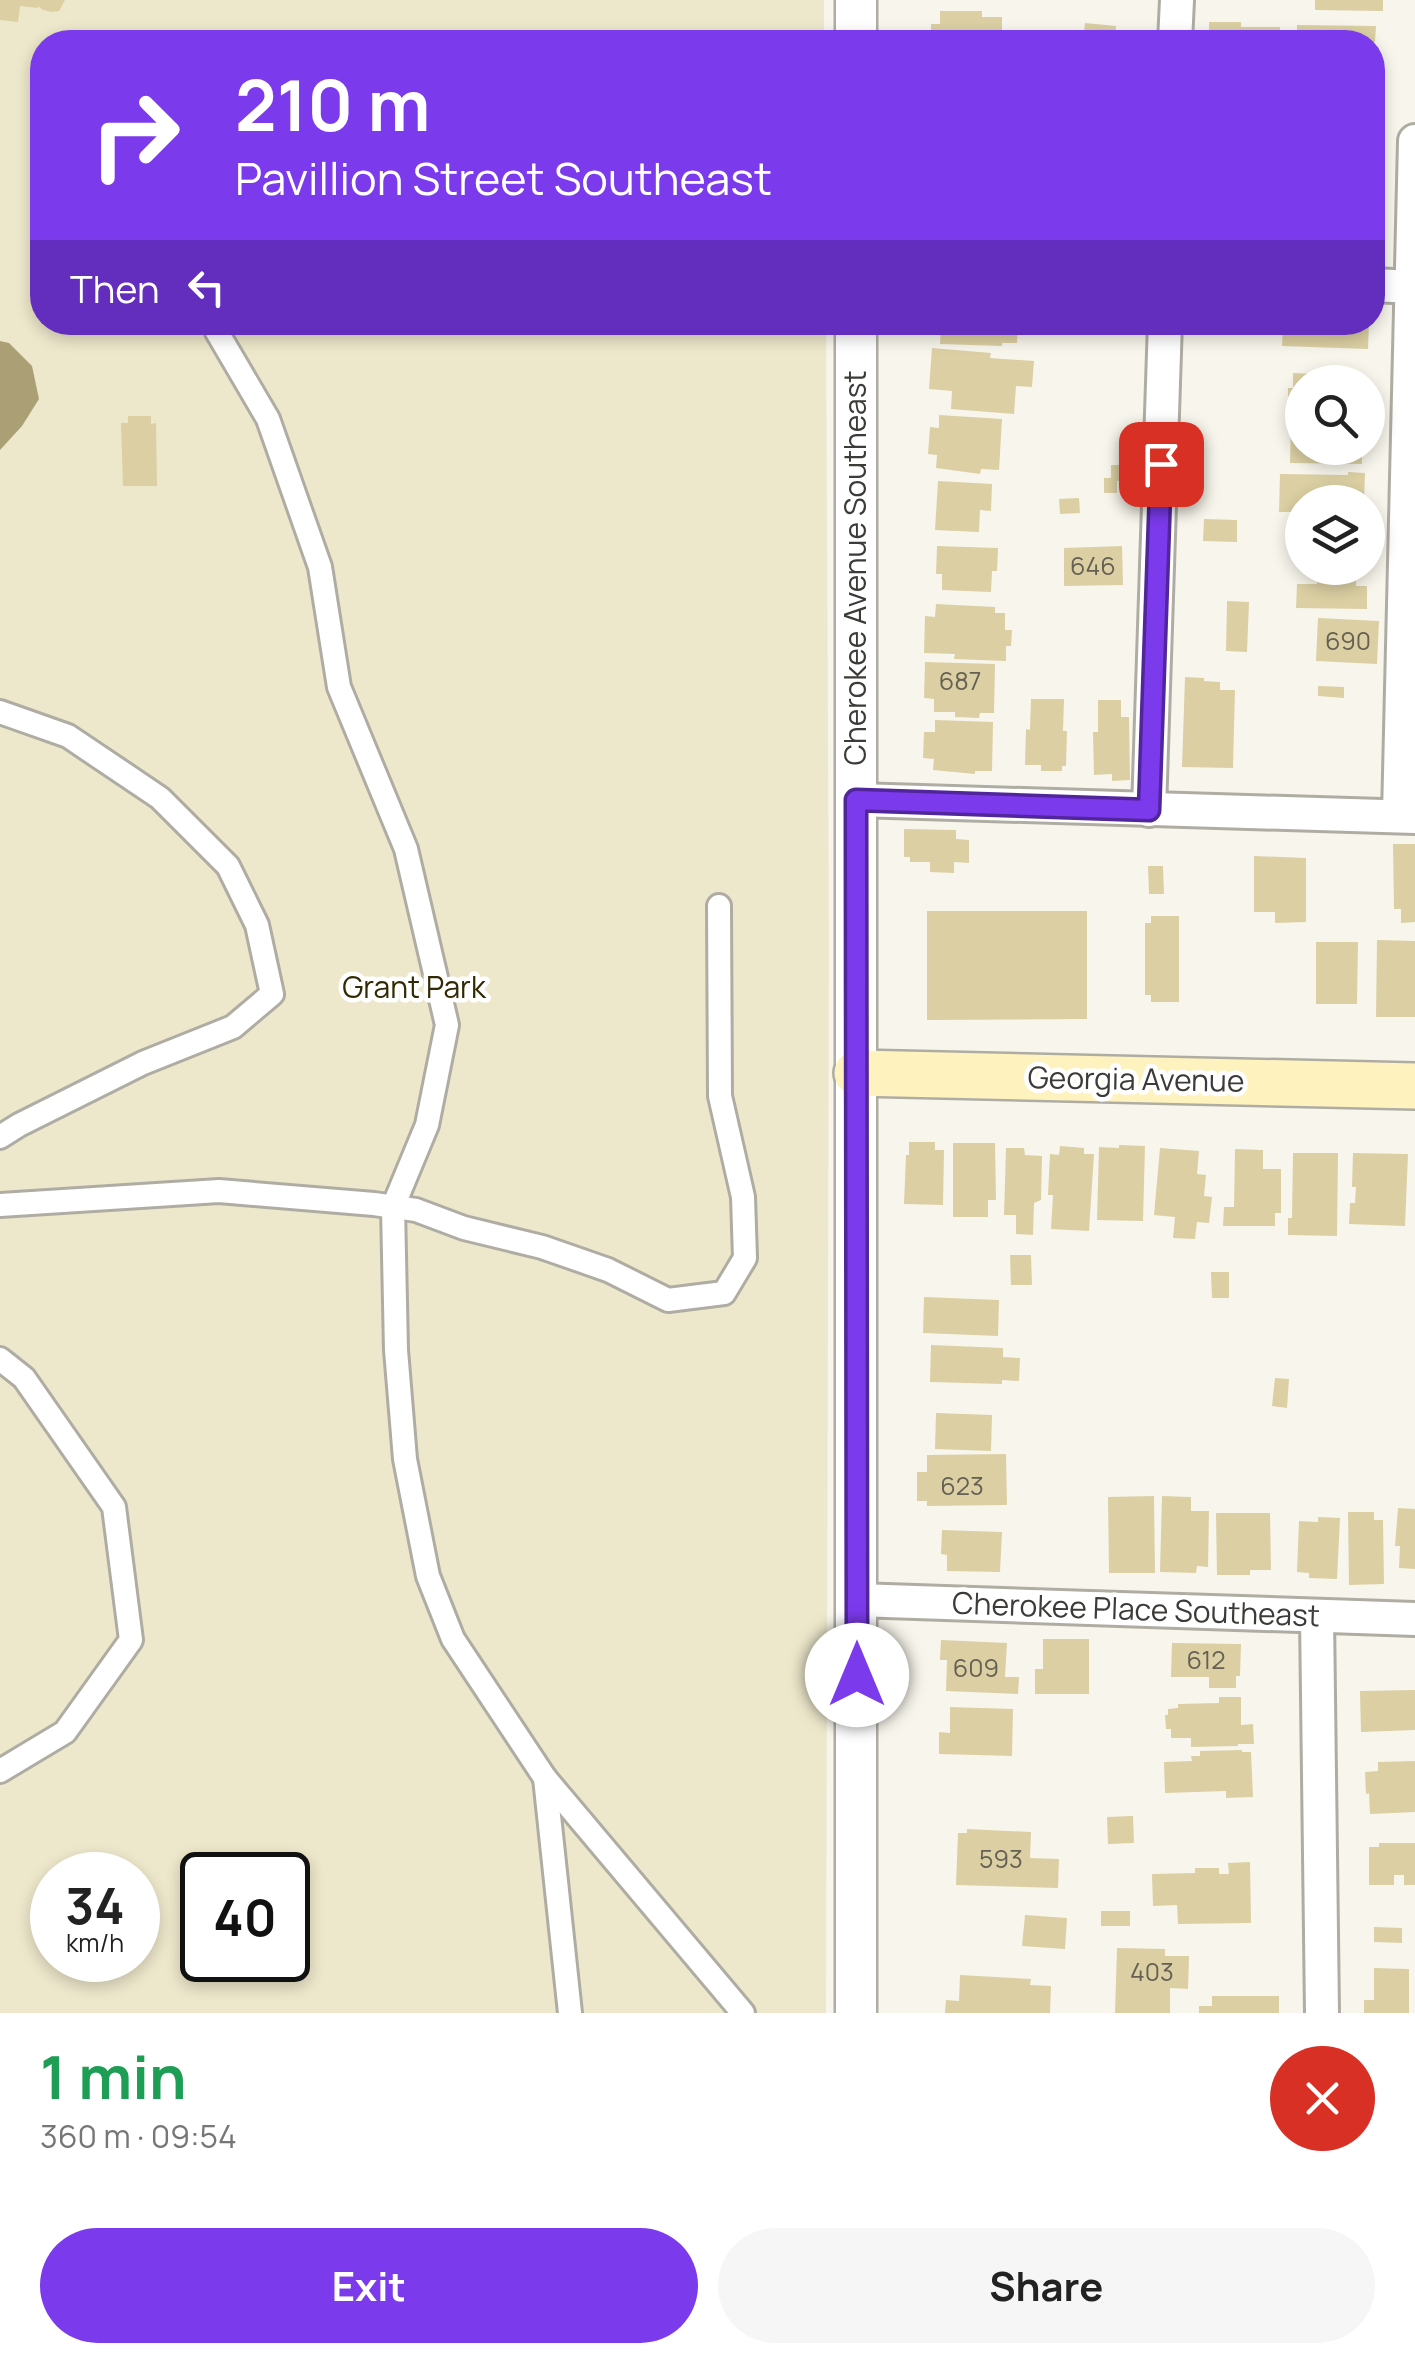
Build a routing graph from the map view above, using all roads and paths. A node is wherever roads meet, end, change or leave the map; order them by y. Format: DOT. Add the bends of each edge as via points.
graph roads {
  1 [pos="856,0"];
  2 [pos="1176,0"];
  3 [pos="856,30"];
  4 [pos="1175,30"];
  5 [pos="1415,141"];
  6 [pos="1385,286"];
  7 [pos="1413,287"];
  8 [pos="218,335"];
  9 [pos="856,335"];
  10 [pos="1166,335"];
  11 [pos="0,712"];
  12 [pos="856,800"];
  13 [pos="1149,810"];
  14 [pos="1407,817"];
  15 [pos="719,906"];
  16 [pos="856,1073"];
  17 [pos="1415,1086"];
  18 [pos="0,1137"];
  19 [pos="0,1205"];
  20 [pos="393,1207"];
  21 [pos="0,1360"];
  22 [pos="857,1600"];
  23 [pos="1317,1616"];
  24 [pos="1415,1619"];
  25 [pos="0,1772"];
  26 [pos="545,1778"];
  27 [pos="570,2013"];
  28 [pos="742,2013"];
  29 [pos="856,2013"];
  30 [pos="1322,2013"];
  1 -- 3 [label="street"];
  2 -- 4 [label="street"];
  5 -- 7 [label="street"];
  6 -- 7 [label="street"];
  7 -- 14 [label="street"];
  8 -- 20 [label="street" via="268,419 320,567 339,688 406,848 447,1025 427,1124"];
  9 -- 12 [label="street, Cherokee Avenue Southeast"];
  10 -- 13 [label="street"];
  11 -- 18 [label="street" via="68,736 160,798 228,866 257,925 272,994 233,1027 142,1062"];
  12 -- 13 [label="street"];
  12 -- 16 [label="street, Cherokee Avenue Southeast"];
  13 -- 14 [label="street"];
  15 -- 20 [label="street" via="720,1096 742,1197 745,1258 724,1293 668,1300 559,1253"];
  16 -- 17 [label="main road, Georgia Avenue"];
  16 -- 22 [label="street, Cherokee Avenue Southeast"];
  19 -- 20 [label="street" via="219,1191"];
  20 -- 26 [label="street" via="405,1459 428,1576 452,1639"];
  21 -- 25 [label="street" via="24,1378 114,1507 131,1640 65,1732"];
  22 -- 23 [label="street, Cherokee Place Southeast"];
  22 -- 29 [label="street, Cherokee Avenue Southeast"];
  23 -- 24 [label="street, Cherokee Place Southeast"];
  23 -- 30 [label="street"];
  26 -- 27 [label="street"];
  26 -- 28 [label="street"];
}
